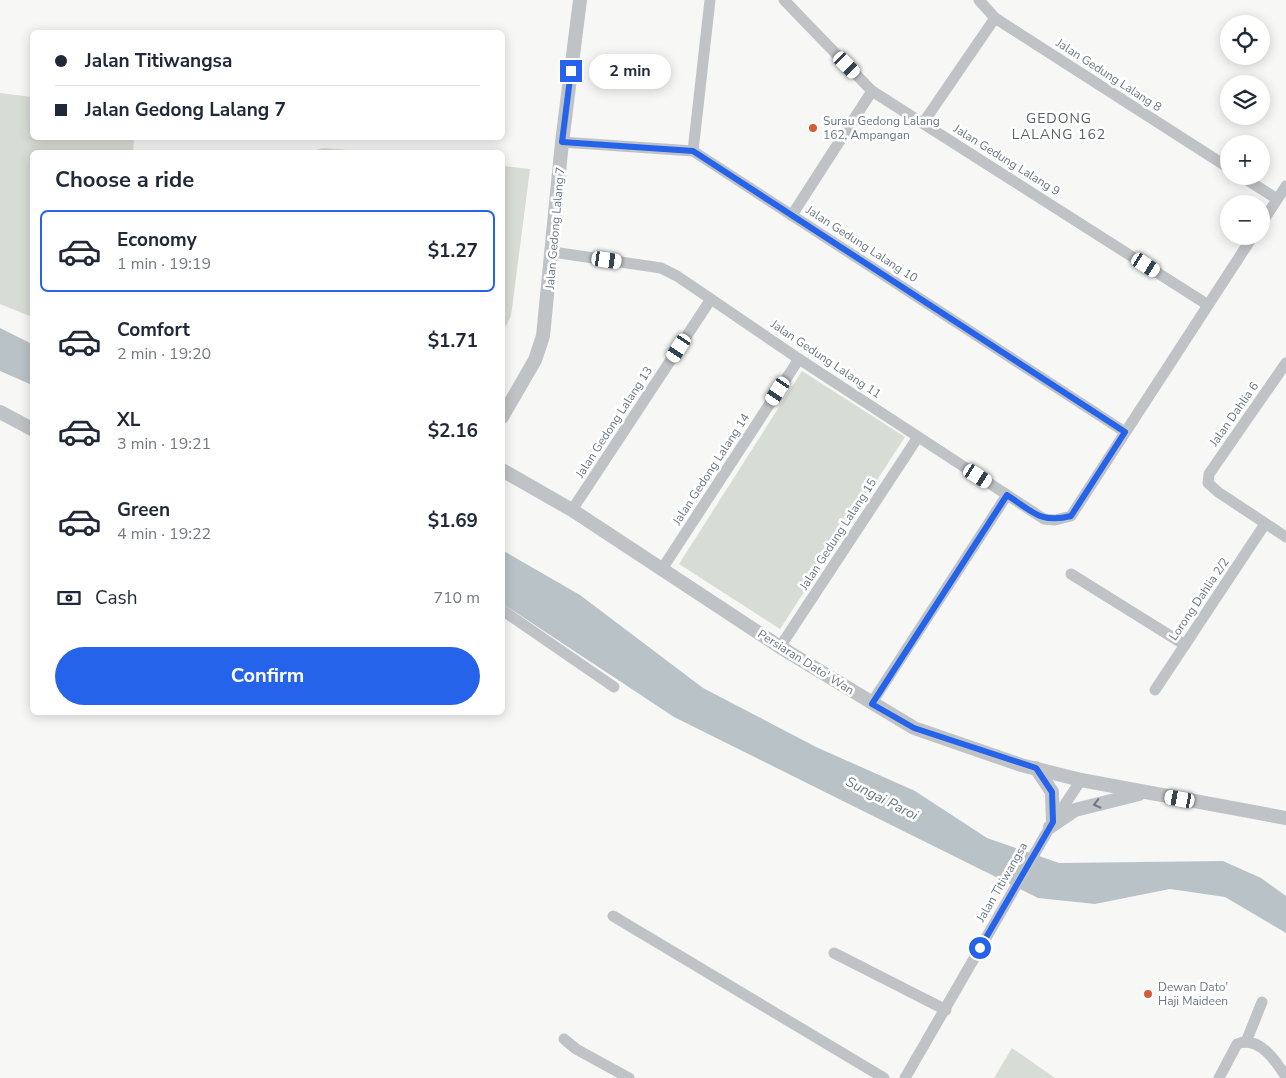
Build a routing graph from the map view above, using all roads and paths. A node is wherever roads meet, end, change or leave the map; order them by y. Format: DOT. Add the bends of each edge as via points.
graph roads {
  1 [pos="580,0"];
  2 [pos="710,0"];
  3 [pos="784,0"];
  4 [pos="979,0"];
  5 [pos="995,18"];
  6 [pos="872,91"];
  7 [pos="922,122"];
  8 [pos="562,142"];
  9 [pos="693,151"];
  10 [pos="1220,162"];
  11 [pos="1255,185"];
  12 [pos="1286,186"];
  13 [pos="1277,199"];
  14 [pos="1270,210"];
  15 [pos="792,215"];
  16 [pos="1247,245"];
  17 [pos="552,252"];
  18 [pos="711,299"];
  19 [pos="1208,305"];
  20 [pos="799,359"];
  21 [pos="1284,370"];
  22 [pos="0,412"];
  23 [pos="505,412"];
  24 [pos="30,428"];
  25 [pos="1125,432"];
  26 [pos="918,437"];
  27 [pos="505,472"];
  28 [pos="1007,495"];
  29 [pos="572,510"];
  30 [pos="1266,524"];
  31 [pos="1286,537"];
  32 [pos="662,569"];
  33 [pos="1071,574"];
  34 [pos="505,612"];
  35 [pos="1185,645"];
  36 [pos="780,647"];
  37 [pos="614,687"];
  38 [pos="1155,690"];
  39 [pos="872,704"];
  40 [pos="1036,768"];
  41 [pos="1081,780"];
  42 [pos="1144,792"];
  43 [pos="1286,818"];
  44 [pos="1051,825"];
  45 [pos="613,916"];
  46 [pos="834,952"];
  47 [pos="1262,1002"];
  48 [pos="946,1010"];
  49 [pos="564,1038"];
  50 [pos="1246,1042"];
  51 [pos="1286,1077"];
  52 [pos="629,1078"];
  53 [pos="884,1078"];
  54 [pos="905,1078"];
  55 [pos="1219,1078"];
  1 -- 8 [label="street, Jalan Gedong Lalang 7"];
  2 -- 9 [label="street"];
  3 -- 6 [label="street, Jalan Gedung Lalang 9"];
  4 -- 5 [label="street, Jalan Gedung Lalang 8"];
  5 -- 7 [label="street"];
  5 -- 10 [label="street, Jalan Gedung Lalang 8"];
  6 -- 7 [label="street, Jalan Gedung Lalang 9"];
  6 -- 15 [label="street"];
  7 -- 19 [label="street, Jalan Gedung Lalang 9"];
  8 -- 9 [label="street, Jalan Gedung Lalang 10"];
  8 -- 17 [label="street, Jalan Gedong Lalang 7"];
  9 -- 15 [label="street, Jalan Gedung Lalang 10"];
  11 -- 13 [label="street"];
  12 -- 13 [label="street"];
  13 -- 14 [label="street"];
  15 -- 25 [label="street, Jalan Gedung Lalang 10"];
  16 -- 19 [label="street"];
  17 -- 18 [label="street, Jalan Gedung Lalang 11" via="661,268"];
  17 -- 23 [label="street, Jalan Gedong Lalang 7" via="543,336 535,360"];
  18 -- 20 [label="street, Jalan Gedung Lalang 11"];
  18 -- 29 [label="street, Jalan Gedong Lalang 13"];
  19 -- 25 [label="street"];
  20 -- 26 [label="street, Jalan Gedung Lalang 11"];
  20 -- 32 [label="street, Jalan Gedong Lalang 14"];
  21 -- 30 [label="street, Jalan Dahlia 6" via="1208,474 1208,483 1218,492"];
  22 -- 24 [label="street"];
  25 -- 28 [label="street, Jalan Gedung Lalang 11" via="1071,516 1044,519"];
  26 -- 28 [label="street, Jalan Gedung Lalang 11"];
  26 -- 36 [label="street, Jalan Gedung Lalang 15"];
  27 -- 29 [label="street, Persiaran Dato' Wan"];
  28 -- 39 [label="street"];
  29 -- 32 [label="street, Persiaran Dato' Wan"];
  30 -- 31 [label="street"];
  30 -- 35 [label="street, Lorong Dahlia 2/2"];
  32 -- 36 [label="street, Persiaran Dato' Wan"];
  33 -- 35 [label="street"];
  34 -- 37 [label="street"];
  35 -- 38 [label="street, Lorong Dahlia 2/2"];
  36 -- 39 [label="street, Persiaran Dato' Wan"];
  39 -- 40 [label="street, Persiaran Dato' Wan" via="914,728"];
  40 -- 41 [label="street, Persiaran Dato' Wan"];
  40 -- 44 [label="street" via="1052,792"];
  41 -- 42 [label="street, Persiaran Dato' Wan"];
  41 -- 44 [label="street, Jalan Titiwangsa"];
  42 -- 43 [label="street, Persiaran Dato' Wan"];
  42 -- 44 [label="street, one-way" via="1075,810"];
  44 -- 48 [label="street, Jalan Titiwangsa"];
  45 -- 53 [label="street"];
  46 -- 48 [label="street"];
  47 -- 50 [label="street"];
  48 -- 54 [label="street, Jalan Titiwangsa"];
  49 -- 52 [label="street" via="576,1049"];
  50 -- 51 [label="street" via="1261,1047 1273,1057"];
  50 -- 55 [label="street" via="1237,1044"];
}
